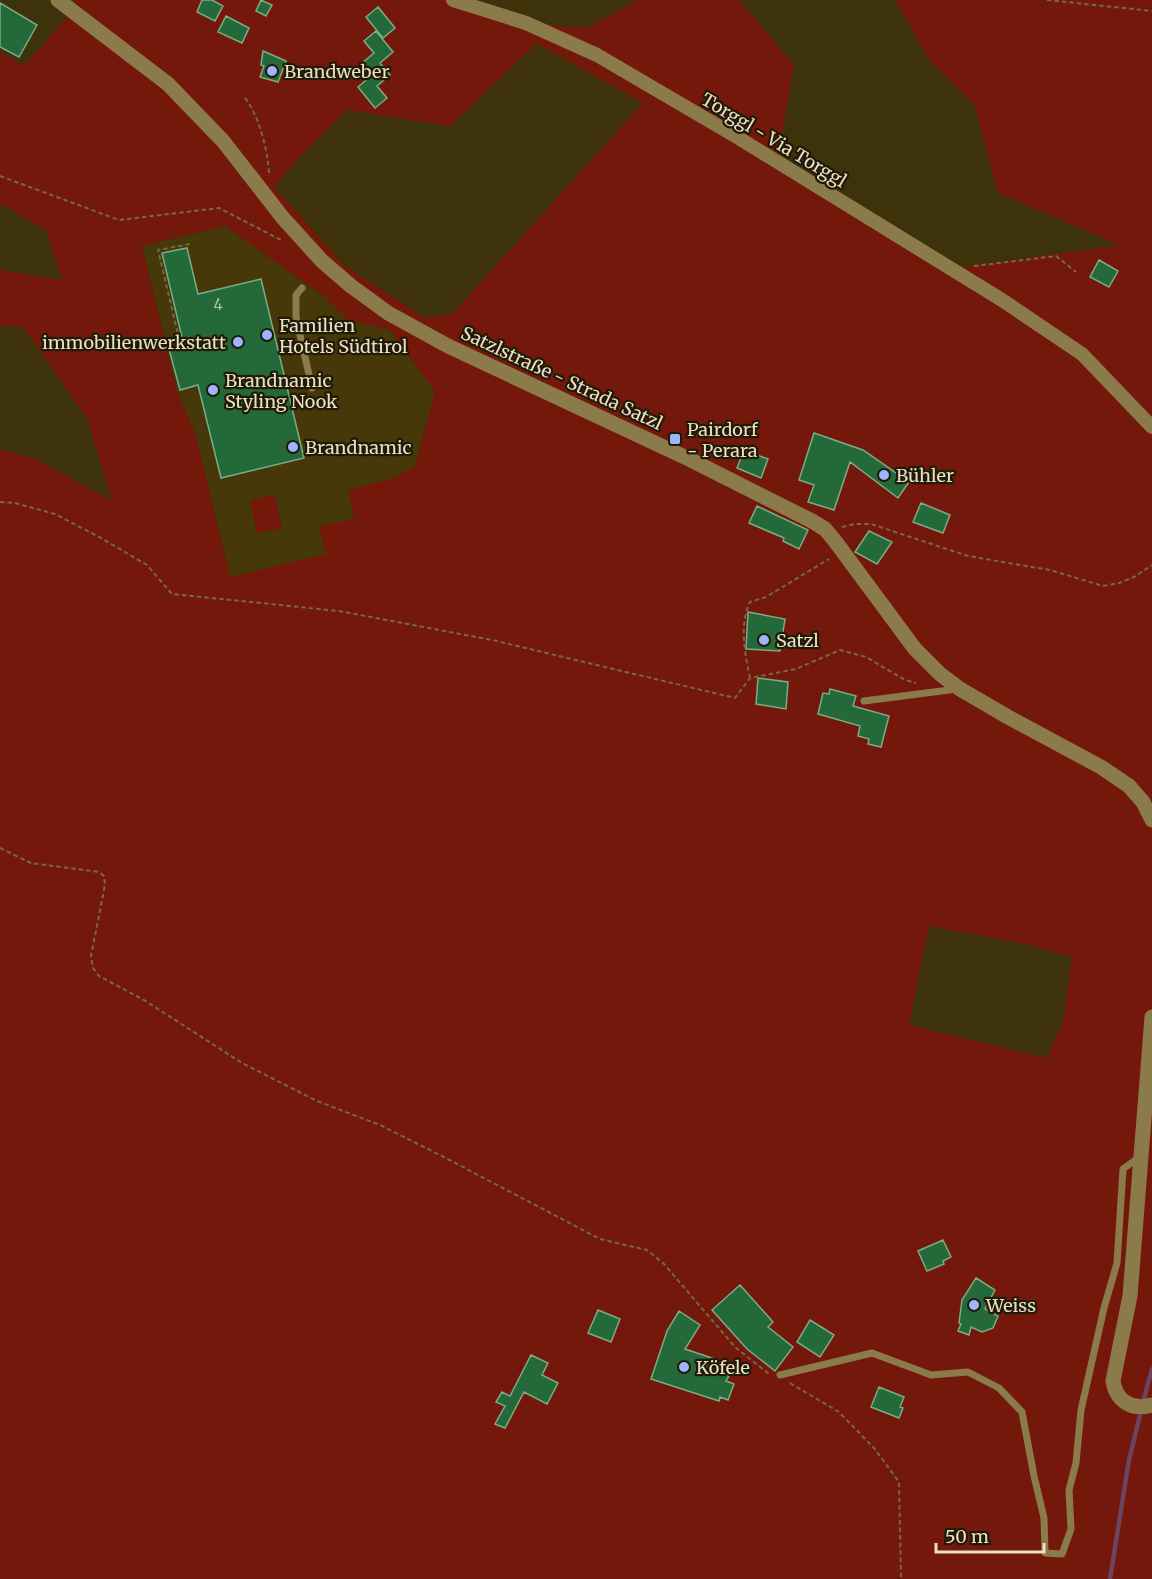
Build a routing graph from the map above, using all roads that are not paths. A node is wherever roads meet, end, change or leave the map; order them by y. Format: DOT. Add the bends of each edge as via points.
graph roads {
  1 [pos="58,0"];
  2 [pos="453,0"];
  3 [pos="302,288"];
  4 [pos="312,387"];
  5 [pos="1152,427"];
  6 [pos="960,689"];
  7 [pos="864,701"];
  8 [pos="1152,820"];
  9 [pos="1152,1017"];
  10 [pos="1140,1156"];
  11 [pos="780,1375"];
  12 [pos="1149,1406"];
  1 -- 6 [label="street, Satzlstraße - Strada Satzl" via="168,84 223,141 282,218 351,286 388,313 448,346 812,520 835,541 915,649"];
  2 -- 5 [label="street, Torggl - Via Torggl" via="526,23 597,55 736,137 1002,300 1082,354"];
  3 -- 4 [label="lane" via="294,304"];
  6 -- 7 [label="lane"];
  6 -- 8 [label="street, Satzlstraße - Strada Satzl" via="1110,773 1129,786"];
  9 -- 10 [label="street"];
  10 -- 11 [label="lane" via="1123,1169 1117,1263 1081,1410 1076,1463 1068,1490 1071,1528 1062,1554 1045,1553 1044,1518 1022,1412 999,1388 968,1372 931,1375 872,1353"];
  10 -- 12 [label="street" via="1130,1296 1113,1381 1121,1399 1132,1406"];
}
